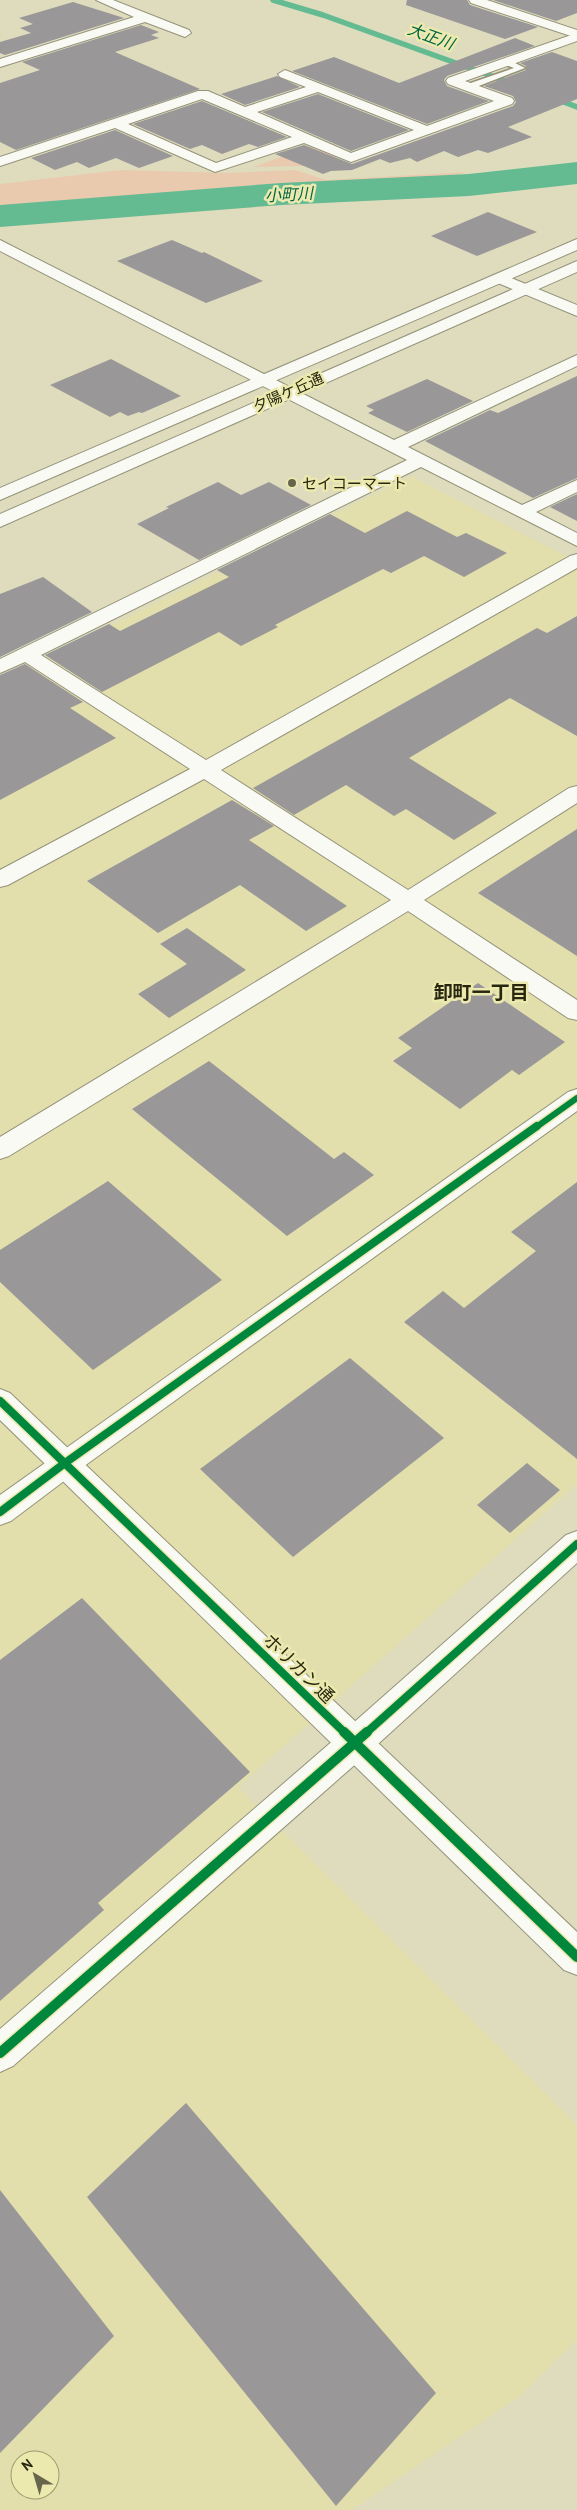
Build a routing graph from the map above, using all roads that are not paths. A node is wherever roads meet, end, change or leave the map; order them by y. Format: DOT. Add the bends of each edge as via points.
graph roads {
  1 [pos="102,0"];
  2 [pos="475,0"];
  3 [pos="147,17"];
  4 [pos="184,32"];
  5 [pos="577,35"];
  6 [pos="0,63"];
  7 [pos="508,67"];
  8 [pos="285,74"];
  9 [pos="468,81"];
  10 [pos="485,81"];
  11 [pos="319,87"];
  12 [pos="244,112"];
  13 [pos="115,124"];
  14 [pos="428,131"];
  15 [pos="304,138"];
  16 [pos="0,162"];
  17 [pos="577,244"];
  18 [pos="1,245"];
  19 [pos="577,266"];
  20 [pos="499,278"];
  21 [pos="525,289"];
  22 [pos="577,311"];
  23 [pos="577,360"];
  24 [pos="266,379"];
  25 [pos="289,392"];
  26 [pos="393,447"];
  27 [pos="420,461"];
  28 [pos="577,485"];
  29 [pos="0,495"];
  30 [pos="522,512"];
  31 [pos="0,520"];
  32 [pos="577,540"];
  33 [pos="577,560"];
  34 [pos="26,654"];
  35 [pos="0,667"];
  36 [pos="206,768"];
  37 [pos="577,793"];
  38 [pos="0,880"];
  39 [pos="408,900"];
  40 [pos="577,1012"];
  41 [pos="577,1098"];
  42 [pos="0,1149"];
  43 [pos="0,1401"];
  44 [pos="65,1463"];
  45 [pos="0,1512"];
  46 [pos="577,1544"];
  47 [pos="355,1743"];
  48 [pos="577,1957"];
  49 [pos="0,2053"];
  1 -- 3 [label="street"];
  2 -- 5 [label="street"];
  3 -- 4 [label="street"];
  3 -- 6 [label="street"];
  5 -- 7 [label="street"];
  7 -- 9 [label="street" via="491,67"];
  7 -- 10 [label="lane"];
  8 -- 11 [label="street"];
  9 -- 10 [label="lane"];
  9 -- 14 [label="street" via="507,102"];
  11 -- 12 [label="street"];
  11 -- 14 [label="street"];
  12 -- 13 [label="street" via="203,94"];
  12 -- 15 [label="street"];
  13 -- 15 [label="street" via="214,168"];
  13 -- 16 [label="street"];
  14 -- 15 [label="street" via="351,158"];
  17 -- 20 [label="street, 夕陽ケ丘通"];
  18 -- 24 [label="street"];
  19 -- 21 [label="street, 夕陽ケ丘通"];
  20 -- 21 [label="street"];
  20 -- 24 [label="street, 夕陽ケ丘通"];
  21 -- 22 [label="street"];
  21 -- 25 [label="street, 夕陽ケ丘通"];
  23 -- 26 [label="street"];
  24 -- 25 [label="street"];
  24 -- 29 [label="street, 夕陽ケ丘通"];
  25 -- 26 [label="street"];
  25 -- 31 [label="street, 夕陽ケ丘通"];
  26 -- 27 [label="street"];
  27 -- 30 [label="street"];
  27 -- 34 [label="street"];
  28 -- 30 [label="street"];
  30 -- 32 [label="street"];
  33 -- 36 [label="street"];
  34 -- 35 [label="street"];
  34 -- 36 [label="street"];
  36 -- 38 [label="street"];
  36 -- 39 [label="street"];
  37 -- 39 [label="street"];
  39 -- 40 [label="street"];
  39 -- 42 [label="street"];
  41 -- 44 [label="street"];
  43 -- 44 [label="street, ホリカン通"];
  44 -- 45 [label="street"];
  44 -- 47 [label="street, ホリカン通"];
  46 -- 47 [label="street"];
  47 -- 48 [label="street, ホリカン通"];
  47 -- 49 [label="street"];
}
